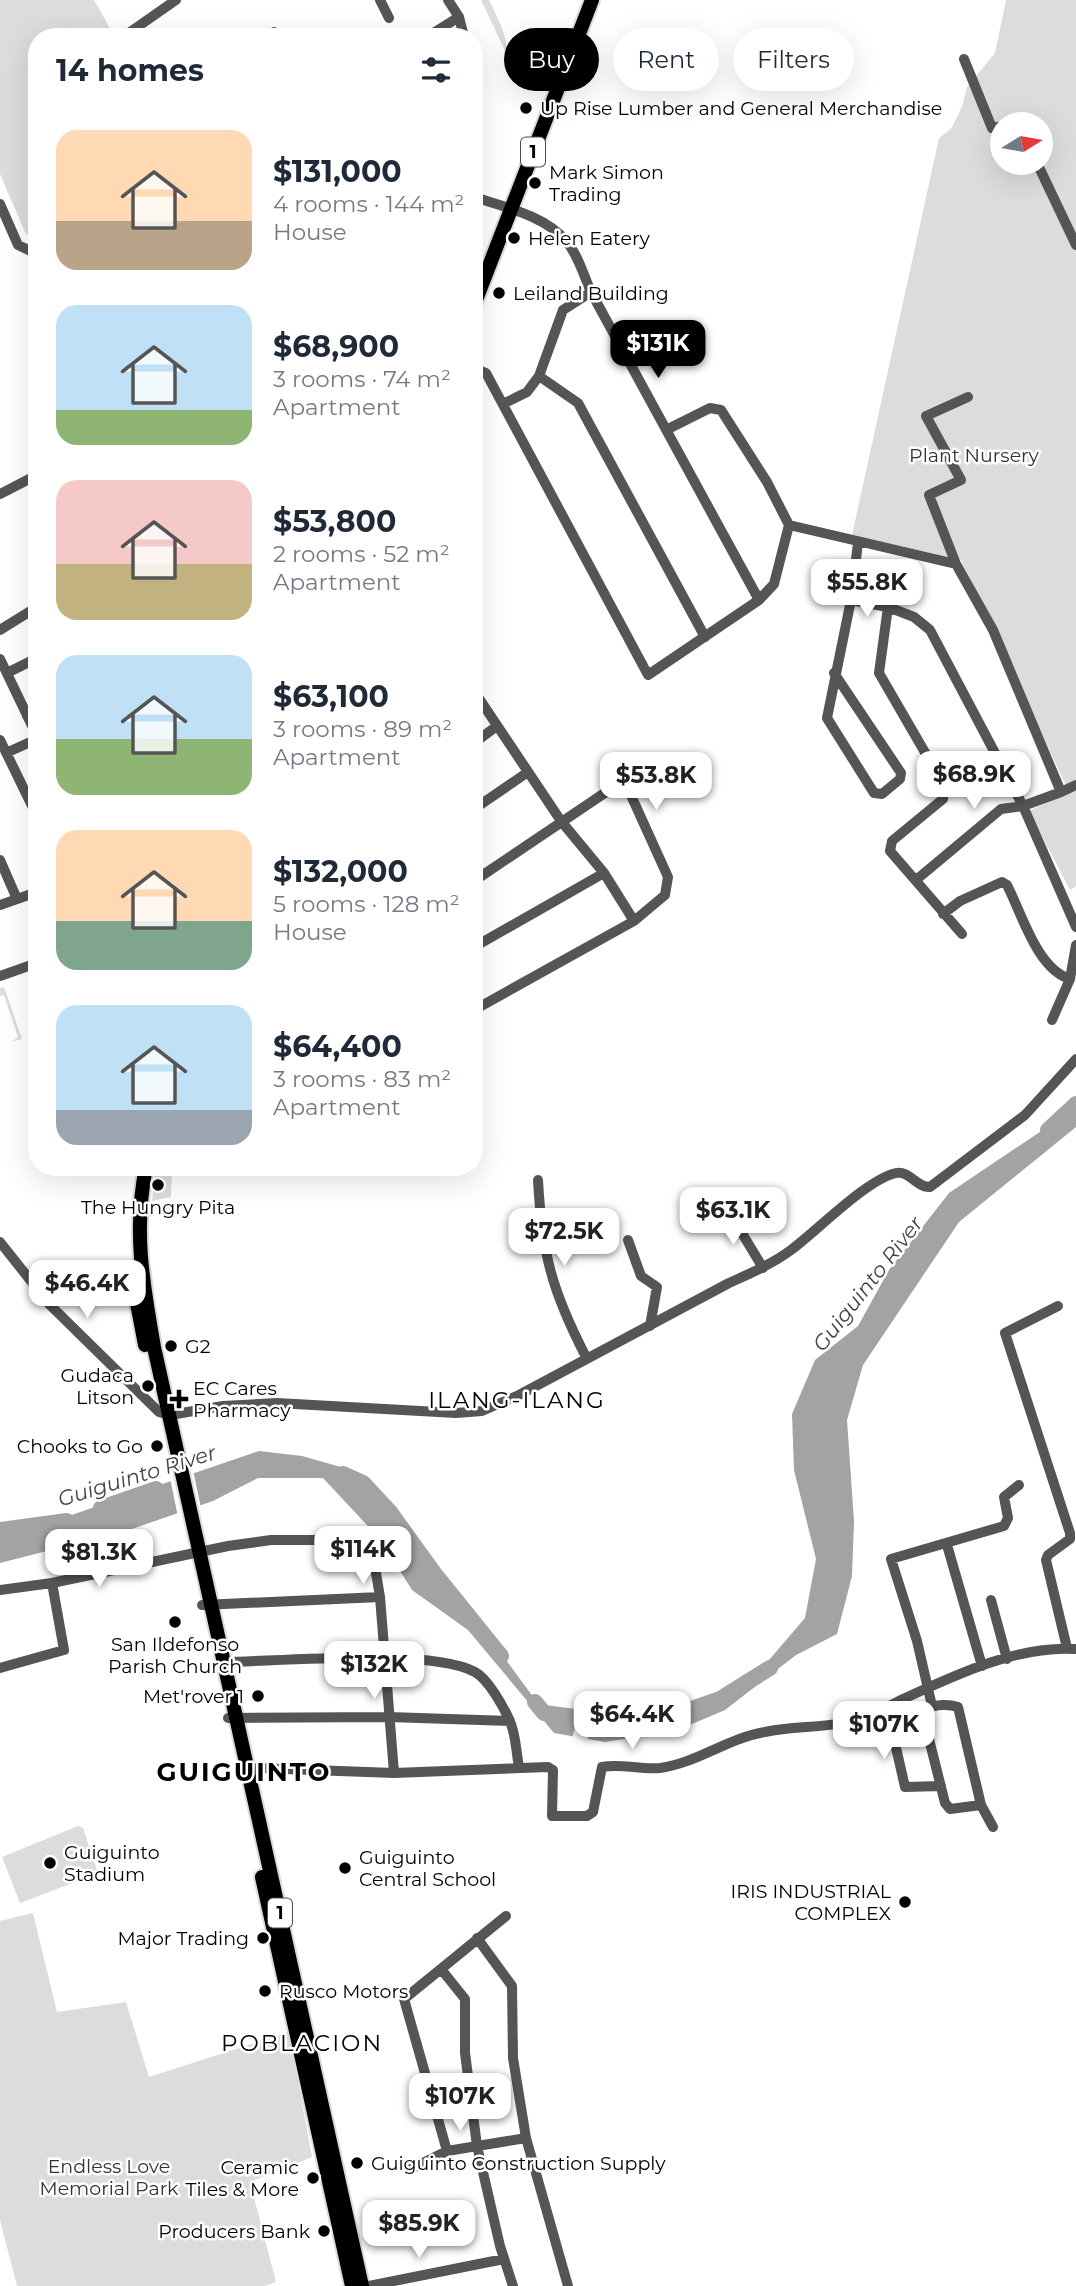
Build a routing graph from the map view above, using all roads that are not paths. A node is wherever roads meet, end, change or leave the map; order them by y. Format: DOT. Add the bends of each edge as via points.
graph roads {
  1 [pos="176,0"];
  2 [pos="380,0"];
  3 [pos="448,0"];
  4 [pos="583,0"];
  5 [pos="592,0"];
  6 [pos="459,17"];
  7 [pos="389,18"];
  8 [pos="136,28"];
  9 [pos="441,28"];
  10 [pos="462,28"];
  11 [pos="964,59"];
  12 [pos="990,123"];
  13 [pos="1043,175"];
  14 [pos="483,200"];
  15 [pos="0,204"];
  16 [pos="507,208"];
  17 [pos="1076,245"];
  18 [pos="28,250"];
  19 [pos="483,260"];
  20 [pos="483,279"];
  21 [pos="591,292"];
  22 [pos="483,372"];
  23 [pos="539,376"];
  24 [pos="968,397"];
  25 [pos="503,404"];
  26 [pos="668,429"];
  27 [pos="28,480"];
  28 [pos="0,494"];
  29 [pos="789,525"];
  30 [pos="858,543"];
  31 [pos="956,564"];
  32 [pos="759,600"];
  33 [pos="851,600"];
  34 [pos="888,607"];
  35 [pos="28,613"];
  36 [pos="0,630"];
  37 [pos="705,637"];
  38 [pos="0,659"];
  39 [pos="28,662"];
  40 [pos="7,673"];
  41 [pos="834,673"];
  42 [pos="483,704"];
  43 [pos="28,707"];
  44 [pos="498,726"];
  45 [pos="483,737"];
  46 [pos="0,740"];
  47 [pos="28,741"];
  48 [pos="6,752"];
  49 [pos="528,772"];
  50 [pos="1076,785"];
  51 [pos="1061,792"];
  52 [pos="28,797"];
  53 [pos="483,803"];
  54 [pos="1023,806"];
  55 [pos="561,821"];
  56 [pos="0,860"];
  57 [pos="604,873"];
  58 [pos="483,875"];
  59 [pos="916,880"];
  60 [pos="28,895"];
  61 [pos="18,899"];
  62 [pos="0,905"];
  63 [pos="943,914"];
  64 [pos="634,921"];
  65 [pos="1076,927"];
  66 [pos="961,934"];
  67 [pos="483,942"];
  68 [pos="1076,946"];
  69 [pos="28,966"];
  70 [pos="0,976"];
  71 [pos="1070,979"];
  72 [pos="483,1005"];
  73 [pos="1052,1020"];
  74 [pos="1076,1059"];
  75 [pos="136,1176"];
  76 [pos="144,1176"];
  77 [pos="538,1180"];
  78 [pos="728,1210"];
  79 [pos="628,1240"];
  80 [pos="0,1242"];
  81 [pos="763,1268"];
  82 [pos="1058,1306"];
  83 [pos="650,1326"];
  84 [pos="586,1357"];
  85 [pos="165,1414"];
  86 [pos="1019,1485"];
  87 [pos="947,1545"];
  88 [pos="193,1547"];
  89 [pos="52,1583"];
  90 [pos="0,1590"];
  91 [pos="380,1597"];
  92 [pos="991,1600"];
  93 [pos="206,1604"];
  94 [pos="1072,1648"];
  95 [pos="385,1659"];
  96 [pos="1007,1659"];
  97 [pos="225,1662"];
  98 [pos="982,1666"];
  99 [pos="0,1668"];
  100 [pos="929,1688"];
  101 [pos="932,1706"];
  102 [pos="232,1717"];
  103 [pos="388,1717"];
  104 [pos="924,1719"];
  105 [pos="510,1721"];
  106 [pos="519,1767"];
  107 [pos="244,1771"];
  108 [pos="394,1773"];
  109 [pos="941,1786"];
  110 [pos="981,1805"];
  111 [pos="993,1827"];
  112 [pos="506,1916"];
  113 [pos="478,1938"];
  114 [pos="441,1969"];
  115 [pos="526,2138"];
  116 [pos="477,2146"];
  117 [pos="447,2151"];
  118 [pos="411,2169"];
  119 [pos="504,2259"];
  120 [pos="352,2286"];
  121 [pos="362,2286"];
  122 [pos="369,2286"];
  123 [pos="513,2286"];
  124 [pos="568,2286"];
  1 -- 8 [label="street"];
  2 -- 7 [label="street"];
  3 -- 6 [label="street"];
  4 -- 16 [label="highway, 1"];
  5 -- 16 [label="highway, 1"];
  6 -- 9 [label="street"];
  6 -- 10 [label="street"];
  11 -- 12 [label="street"];
  13 -- 17 [label="street"];
  14 -- 16 [label="street"];
  15 -- 18 [label="street" via="18,245"];
  16 -- 19 [label="highway, 1"];
  16 -- 20 [label="highway, 1"];
  16 -- 21 [label="street" via="556,231 569,244"];
  21 -- 23 [label="street" via="564,310"];
  21 -- 26 [label="street"];
  22 -- 25 [label="street"];
  23 -- 25 [label="street" via="527,392"];
  23 -- 37 [label="street" via="578,403"];
  24 -- 31 [label="street" via="926,416 961,480 929,495"];
  25 -- 37 [label="street" via="648,675"];
  26 -- 29 [label="street" via="710,408 721,410"];
  26 -- 32 [label="street"];
  27 -- 28 [label="street"];
  29 -- 30 [label="street"];
  29 -- 32 [label="street" via="775,584"];
  30 -- 31 [label="street"];
  30 -- 33 [label="street"];
  31 -- 51 [label="street" via="993,630"];
  32 -- 37 [label="street"];
  33 -- 34 [label="street"];
  33 -- 41 [label="street"];
  34 -- 54 [label="street" via="914,617 930,630"];
  34 -- 59 [label="street" via="879,673 945,788 943,799 890,845 890,851"];
  35 -- 36 [label="street"];
  38 -- 40 [label="street"];
  39 -- 40 [label="street"];
  40 -- 43 [label="street"];
  41 -- 41 [label="street" via="901,773 882,794 874,793 827,718"];
  42 -- 44 [label="street"];
  44 -- 45 [label="street"];
  44 -- 49 [label="street"];
  46 -- 48 [label="street"];
  47 -- 48 [label="street"];
  48 -- 52 [label="street"];
  49 -- 53 [label="street"];
  49 -- 55 [label="street"];
  50 -- 51 [label="street"];
  51 -- 54 [label="street"];
  54 -- 59 [label="street" via="1001,809"];
  54 -- 65 [label="street"];
  55 -- 57 [label="street"];
  55 -- 58 [label="street"];
  55 -- 64 [label="street" via="624,780 668,877 665,895"];
  56 -- 61 [label="street"];
  57 -- 64 [label="street"];
  57 -- 67 [label="street"];
  59 -- 63 [label="street"];
  60 -- 61 [label="street"];
  61 -- 62 [label="street"];
  63 -- 66 [label="street"];
  63 -- 71 [label="street" via="1002,882 1053,971"];
  64 -- 72 [label="street"];
  68 -- 71 [label="street"];
  69 -- 70 [label="street"];
  71 -- 73 [label="street"];
  74 -- 81 [label="street" via="1025,1115 930,1187 895,1173"];
  75 -- 85 [label="highway, 1" via="130,1264"];
  76 -- 85 [label="highway, 1" via="139,1263"];
  77 -- 84 [label="street" via="547,1266 559,1303"];
  78 -- 81 [label="street"];
  79 -- 83 [label="street" via="641,1276 657,1287"];
  80 -- 85 [label="street" via="50,1305"];
  81 -- 83 [label="street"];
  82 -- 94 [label="street" via="1004,1334 1070,1533 1070,1539 1046,1560"];
  83 -- 84 [label="street"];
  84 -- 85 [label="street" via="519,1395 474,1412 276,1403"];
  85 -- 88 [label="highway, 1"];
  86 -- 87 [label="street" via="1004,1497 1008,1518 1004,1526"];
  87 -- 98 [label="street"];
  87 -- 100 [label="street" via="891,1559"];
  88 -- 89 [label="street"];
  88 -- 91 [label="street" via="271,1540 363,1540 371,1543 374,1553"];
  88 -- 93 [label="highway, 1"];
  89 -- 90 [label="street"];
  89 -- 99 [label="street" via="64,1650"];
  91 -- 93 [label="street"];
  91 -- 95 [label="street"];
  92 -- 96 [label="street"];
  93 -- 97 [label="highway, 1"];
  93 -- 102 [label="highway, 1"];
  94 -- 96 [label="street"];
  95 -- 97 [label="street"];
  95 -- 103 [label="street"];
  95 -- 105 [label="street" via="438,1662 474,1671"];
  96 -- 98 [label="street"];
  97 -- 102 [label="highway, 1"];
  98 -- 100 [label="street"];
  100 -- 101 [label="street"];
  100 -- 106 [label="street" via="864,1717 822,1728 766,1731 691,1762 662,1768 602,1766 593,1812 587,1816 552,1816 553,1770 548,1766"];
  101 -- 104 [label="street"];
  101 -- 110 [label="street" via="958,1707"];
  102 -- 103 [label="street"];
  102 -- 107 [label="highway, 1"];
  103 -- 105 [label="street"];
  103 -- 108 [label="street"];
  104 -- 109 [label="street"];
  104 -- 109 [label="street" via="897,1724 892,1730 905,1787"];
  105 -- 106 [label="street"];
  106 -- 108 [label="street"];
  107 -- 108 [label="street"];
  107 -- 120 [label="highway, 1"];
  107 -- 121 [label="highway, 1"];
  109 -- 110 [label="street" via="950,1809"];
  110 -- 111 [label="street"];
  112 -- 113 [label="street"];
  113 -- 114 [label="street"];
  113 -- 115 [label="street" via="512,1986 513,2058"];
  114 -- 116 [label="street" via="466,2003 465,2053"];
  114 -- 117 [label="street" via="407,1995 403,2004"];
  115 -- 116 [label="street"];
  115 -- 124 [label="street"];
  116 -- 117 [label="street"];
  116 -- 119 [label="street"];
  117 -- 118 [label="street"];
  119 -- 122 [label="street"];
  119 -- 123 [label="street"];
}
